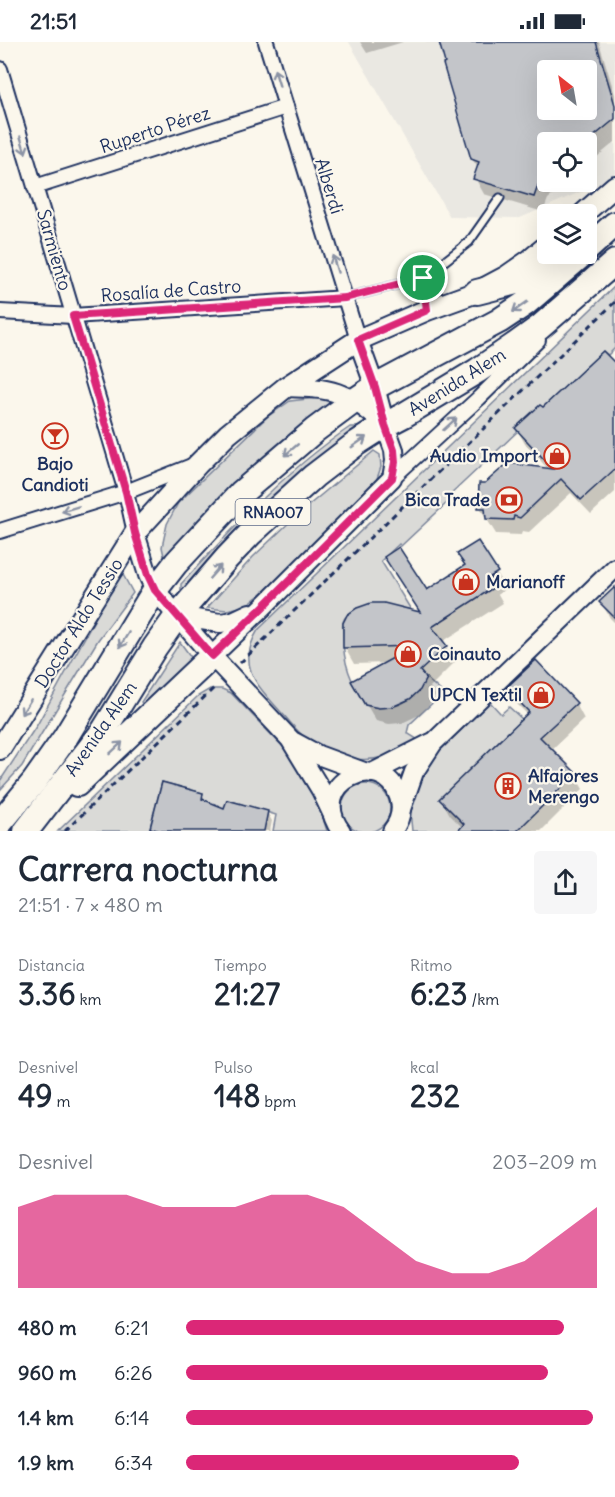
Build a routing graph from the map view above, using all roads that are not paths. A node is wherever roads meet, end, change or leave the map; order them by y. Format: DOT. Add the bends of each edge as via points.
graph roads {
  1 [pos="266,42"];
  2 [pos="0,69"];
  3 [pos="286,107"];
  4 [pos="615,186"];
  5 [pos="35,187"];
  6 [pos="500,198"];
  7 [pos="594,204"];
  8 [pos="615,224"];
  9 [pos="597,240"];
  10 [pos="537,254"];
  11 [pos="615,262"];
  12 [pos="565,264"];
  13 [pos="571,264"];
  14 [pos="423,278"];
  15 [pos="477,292"];
  16 [pos="577,295"];
  17 [pos="345,298"];
  18 [pos="427,310"];
  19 [pos="0,312"];
  20 [pos="73,316"];
  21 [pos="358,340"];
  22 [pos="286,387"];
  23 [pos="375,387"];
  24 [pos="354,401"];
  25 [pos="385,425"];
  26 [pos="198,464"];
  27 [pos="392,478"];
  28 [pos="126,492"];
  29 [pos="0,531"];
  30 [pos="135,533"];
  31 [pos="615,568"];
  32 [pos="155,590"];
  33 [pos="263,607"];
  34 [pos="177,616"];
  35 [pos="212,656"];
  36 [pos="290,739"];
  37 [pos="432,743"];
  38 [pos="0,749"];
  39 [pos="368,773"];
  40 [pos="399,822"];
  41 [pos="0,823"];
  42 [pos="336,824"];
  43 [pos="26,831"];
  3 -- 1 [label="street, Alberdi, one-way"];
  2 -- 5 [label="street, Sarmiento, one-way"];
  3 -- 5 [label="street, Ruperto Pérez"];
  17 -- 3 [label="street, Alberdi, one-way"];
  4 -- 7 [label="main road"];
  5 -- 20 [label="street, Sarmiento"];
  6 -- 14 [label="lane" via="469,242"];
  8 -- 9 [label="highway"];
  10 -- 15 [label="main road, Doctor Aldo Tessio"];
  11 -- 16 [label="highway, Avenida Alem / RNA007"];
  12 -- 15 [label="highway"];
  13 -- 23 [label="highway, Avenida Alem / RNA007, one-way" via="499,321"];
  14 -- 17 [label="lane"];
  14 -- 18 [label="lane"];
  15 -- 18 [label="main road, Doctor Aldo Tessio"];
  16 -- 25 [label="highway, Avenida Alem / RNA007" via="487,364"];
  27 -- 16 [label="street, one-way" via="544,334"];
  17 -- 20 [label="street, Rosalía de Castro"];
  17 -- 21 [label="street, Alberdi"];
  18 -- 21 [label="main road, Doctor Aldo Tessio"];
  19 -- 20 [label="street, Rosalía de Castro"];
  20 -- 28 [label="street, Sarmiento"];
  21 -- 22 [label="main road, Doctor Aldo Tessio"];
  21 -- 23 [label="street"];
  22 -- 24 [label="street" via="326,390"];
  22 -- 26 [label="main road, Doctor Aldo Tessio"];
  23 -- 24 [label="highway, Avenida Alem / RNA007"];
  23 -- 25 [label="street"];
  24 -- 25 [label="street"];
  24 -- 32 [label="highway, Avenida Alem / RNA007, one-way" via="241,493"];
  25 -- 27 [label="street" via="394,450"];
  34 -- 25 [label="highway, Avenida Alem / RNA007, one-way" via="280,505"];
  26 -- 28 [label="street"];
  26 -- 30 [label="main road, Doctor Aldo Tessio"];
  27 -- 33 [label="street"];
  28 -- 29 [label="street, one-way"];
  28 -- 30 [label="street, Sarmiento"];
  30 -- 32 [label="street, Sarmiento"];
  30 -- 38 [label="main road, Doctor Aldo Tessio, one-way"];
  31 -- 37 [label="street"];
  32 -- 34 [label="street, Sarmiento"];
  32 -- 41 [label="highway, Avenida Alem / RNA007, one-way" via="65,738"];
  33 -- 34 [label="street" via="233,621"];
  33 -- 35 [label="street"];
  34 -- 35 [label="street, Sarmiento"];
  34 -- 43 [label="highway, Avenida Alem / RNA007" via="104,730"];
  35 -- 36 [label="street, Sarmiento"];
  43 -- 35 [label="highway, one-way"];
  36 -- 39 [label="street" via="318,755"];
  36 -- 42 [label="street" via="317,782"];
  37 -- 39 [label="street"];
  37 -- 40 [label="street" via="414,772"];
  39 -- 40 [label="street" via="380,775 393,785 400,800"];
  39 -- 42 [label="street" via="351,776 337,789 332,799"];
}
